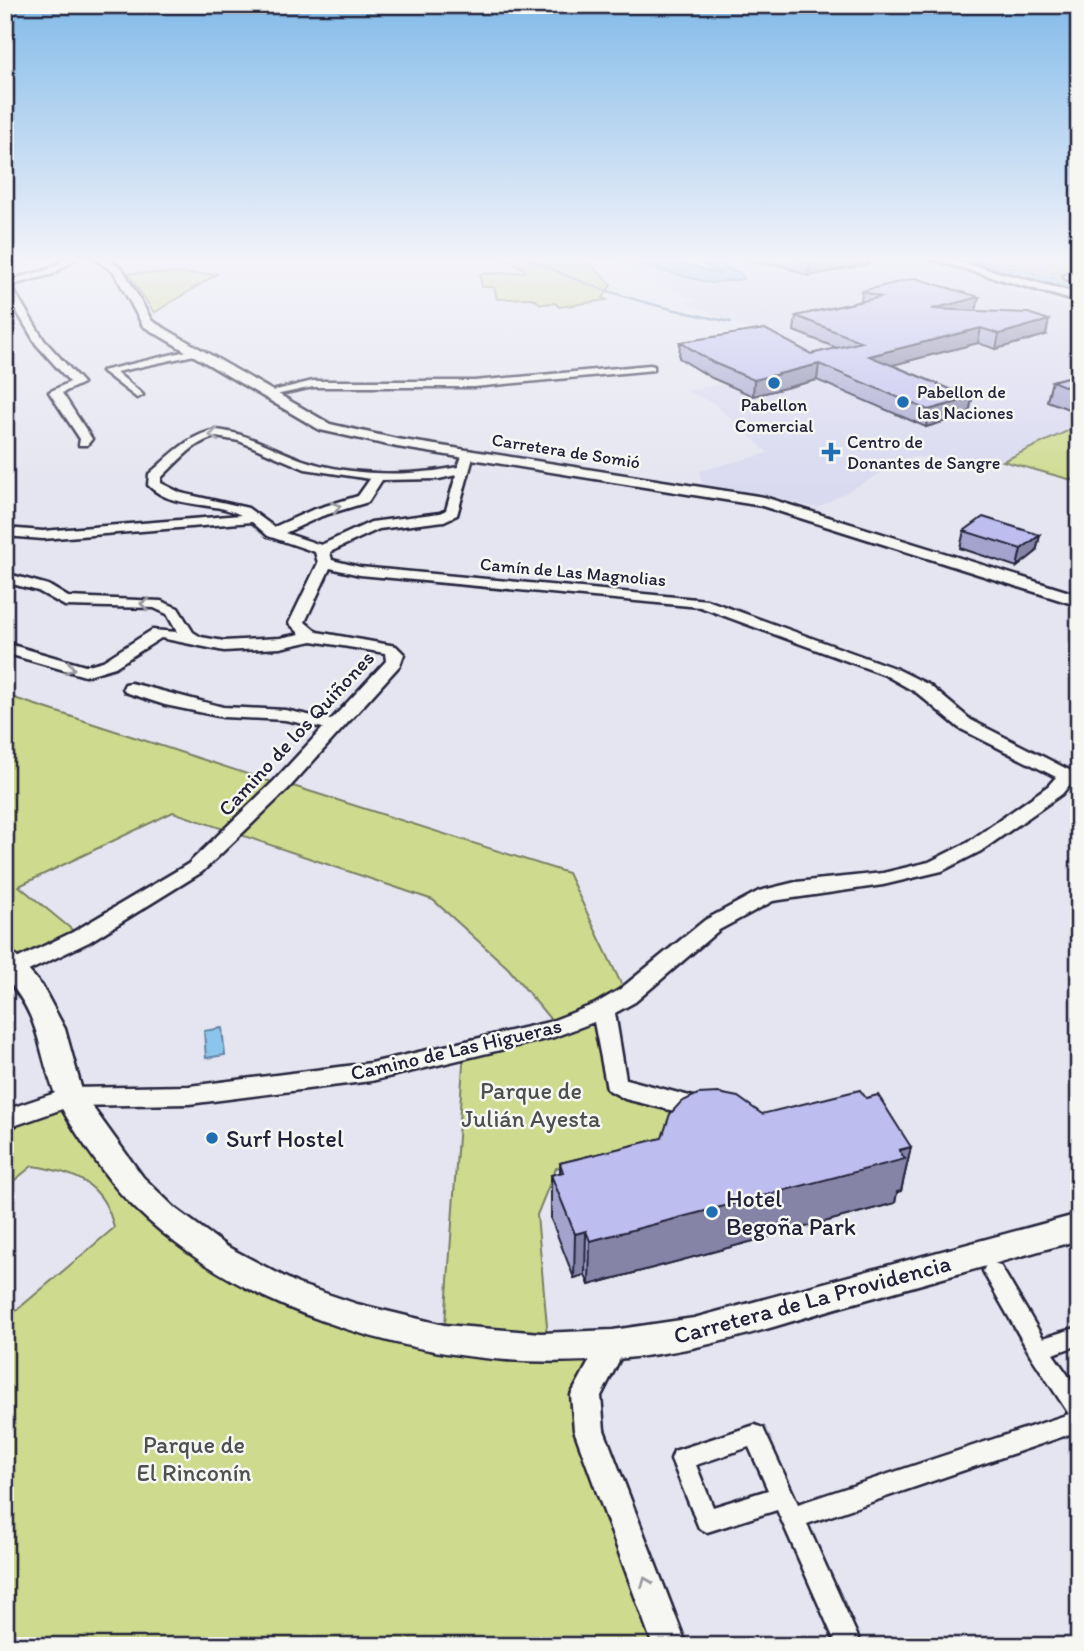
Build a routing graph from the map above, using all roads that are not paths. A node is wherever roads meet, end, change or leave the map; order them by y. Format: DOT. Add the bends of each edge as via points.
graph roads {
  1 [pos="36,335"];
  2 [pos="167,335"];
  3 [pos="195,352"];
  4 [pos="650,368"];
  5 [pos="266,394"];
  6 [pos="137,395"];
  7 [pos="83,442"];
  8 [pos="468,454"];
  9 [pos="463,470"];
  10 [pos="379,476"];
  11 [pos="255,518"];
  12 [pos="5,532"];
  13 [pos="273,533"];
  14 [pos="323,556"];
  15 [pos="5,577"];
  16 [pos="1079,601"];
  17 [pos="178,619"];
  18 [pos="297,623"];
  19 [pos="158,633"];
  20 [pos="312,636"];
  21 [pos="197,641"];
  22 [pos="260,644"];
  23 [pos="5,648"];
  24 [pos="131,688"];
  25 [pos="336,726"];
  26 [pos="1073,777"];
  27 [pos="10,965"];
  28 [pos="603,1010"];
  29 [pos="70,1097"];
  30 [pos="727,1114"];
  31 [pos="5,1120"];
  32 [pos="1079,1227"];
  33 [pos="993,1271"];
  34 [pos="1079,1336"];
  35 [pos="613,1345"];
  36 [pos="1038,1349"];
  37 [pos="1079,1410"];
  38 [pos="1079,1421"];
  39 [pos="788,1507"];
  40 [pos="670,1646"];
  41 [pos="850,1646"];
  1 -- 7 [label="street" via="77,383 55,392 86,439"];
  2 -- 3 [label="street, Carretera de Somió"];
  3 -- 5 [label="street, Carretera de Somió"];
  3 -- 6 [label="street" via="107,371"];
  4 -- 5 [label="street" via="474,384 313,384"];
  5 -- 8 [label="street, Carretera de Somió" via="348,435"];
  8 -- 9 [label="street"];
  8 -- 16 [label="street, Carretera de Somió" via="764,502"];
  9 -- 10 [label="street"];
  9 -- 14 [label="street" via="452,512 444,517 376,525"];
  10 -- 11 [label="street, Camín de Las Magnolias, one-way" via="310,467 246,439 219,434 202,436 154,477 155,485 168,494 227,504"];
  13 -- 10 [label="street, one-way" via="363,499"];
  11 -- 12 [label="street" via="43,535"];
  11 -- 13 [label="street, Camín de Las Magnolias"];
  13 -- 14 [label="street, Camín de Las Magnolias"];
  14 -- 18 [label="street"];
  14 -- 26 [label="street, Camín de Las Magnolias" via="360,571 662,597 715,607 891,671 965,724"];
  17 -- 15 [label="street, one-way" via="173,611 156,604 65,601 43,588"];
  17 -- 19 [label="street"];
  17 -- 21 [label="street" via="187,635"];
  18 -- 20 [label="street"];
  18 -- 22 [label="street"];
  19 -- 21 [label="street"];
  23 -- 19 [label="street, one-way" via="85,671 109,664"];
  20 -- 22 [label="street"];
  20 -- 25 [label="street, Camino de los Quiñones" via="390,649 396,654 394,662"];
  21 -- 22 [label="street" via="224,646"];
  24 -- 25 [label="street" via="223,712 285,715"];
  25 -- 27 [label="street, Camino de los Quiñones" via="195,868 81,937"];
  26 -- 28 [label="street, Camino de Las Higueras" via="974,847 934,867 766,896 712,925 652,977"];
  27 -- 29 [label="street, Carretera de La Providencia" via="33,992 51,1029"];
  28 -- 29 [label="street, Camino de Las Higueras" via="554,1029 370,1072 189,1095"];
  28 -- 30 [label="street" via="615,1083 625,1090"];
  29 -- 31 [label="street, Camino de Las Higueras"];
  29 -- 35 [label="street, Carretera de La Providencia" via="132,1186 165,1218 215,1256 287,1294 357,1320 444,1340 541,1348"];
  32 -- 35 [label="street, Carretera de La Providencia" via="694,1333"];
  33 -- 36 [label="street"];
  34 -- 36 [label="street"];
  40 -- 35 [label="street, one-way" via="589,1430 586,1395"];
  36 -- 37 [label="street"];
  38 -- 39 [label="street"];
  39 -- 39 [label="street" via="707,1520 682,1459 755,1435"];
  39 -- 41 [label="street"];
}
